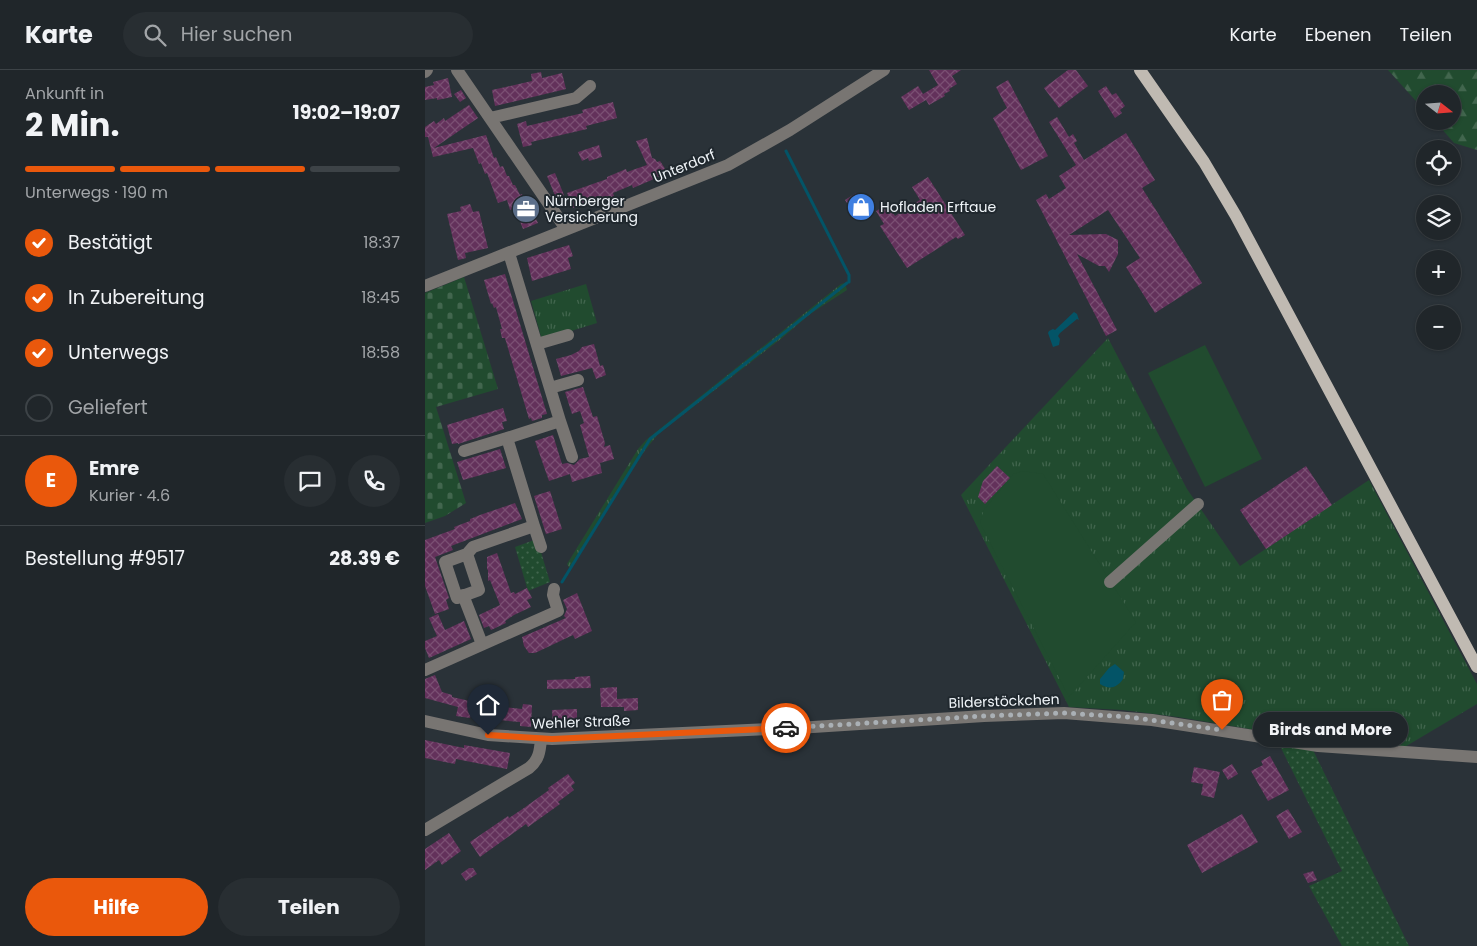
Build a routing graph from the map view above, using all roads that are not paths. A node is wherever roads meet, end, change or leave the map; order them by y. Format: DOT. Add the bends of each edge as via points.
graph roads {
  1 [pos="457,70"];
  2 [pos="884,70"];
  3 [pos="1140,70"];
  4 [pos="590,86"];
  5 [pos="490,118"];
  6 [pos="566,229"];
  7 [pos="509,253"];
  8 [pos="425,286"];
  9 [pos="568,335"];
  10 [pos="537,344"];
  11 [pos="578,380"];
  12 [pos="550,388"];
  13 [pos="560,421"];
  14 [pos="507,438"];
  15 [pos="464,451"];
  16 [pos="572,457"];
  17 [pos="1198,504"];
  18 [pos="534,526"];
  19 [pos="541,548"];
  20 [pos="467,554"];
  21 [pos="1110,582"];
  22 [pos="554,589"];
  23 [pos="463,595"];
  24 [pos="482,644"];
  25 [pos="1477,667"];
  26 [pos="425,670"];
  27 [pos="425,721"];
  28 [pos="650,735"];
  29 [pos="541,739"];
  30 [pos="1477,757"];
  31 [pos="425,830"];
  1 -- 5 [label="street"];
  2 -- 6 [label="street, Unterdorf" via="739,159"];
  3 -- 25 [label="main road" via="1204,162 1236,216"];
  4 -- 5 [label="street" via="576,98"];
  5 -- 6 [label="street"];
  6 -- 7 [label="street, Unterdorf"];
  7 -- 8 [label="street, Unterdorf"];
  7 -- 10 [label="street"];
  9 -- 10 [label="street"];
  10 -- 12 [label="street"];
  11 -- 12 [label="street"];
  12 -- 13 [label="street"];
  13 -- 14 [label="street"];
  13 -- 16 [label="street"];
  14 -- 15 [label="street"];
  14 -- 18 [label="street"];
  17 -- 21 [label="street"];
  18 -- 19 [label="street"];
  18 -- 20 [label="street" via="473,547"];
  20 -- 23 [label="street" via="479,590"];
  20 -- 23 [label="street" via="445,562 457,598"];
  22 -- 24 [label="street" via="558,611"];
  23 -- 24 [label="street"];
  24 -- 26 [label="street"];
  27 -- 29 [label="street, Wehler Straße" via="488,735"];
  28 -- 29 [label="street, Wehler Straße"];
  28 -- 30 [label="street, Bilderstöckchen" via="1064,713 1152,720 1327,748"];
  29 -- 31 [label="street" via="535,764"];
}
